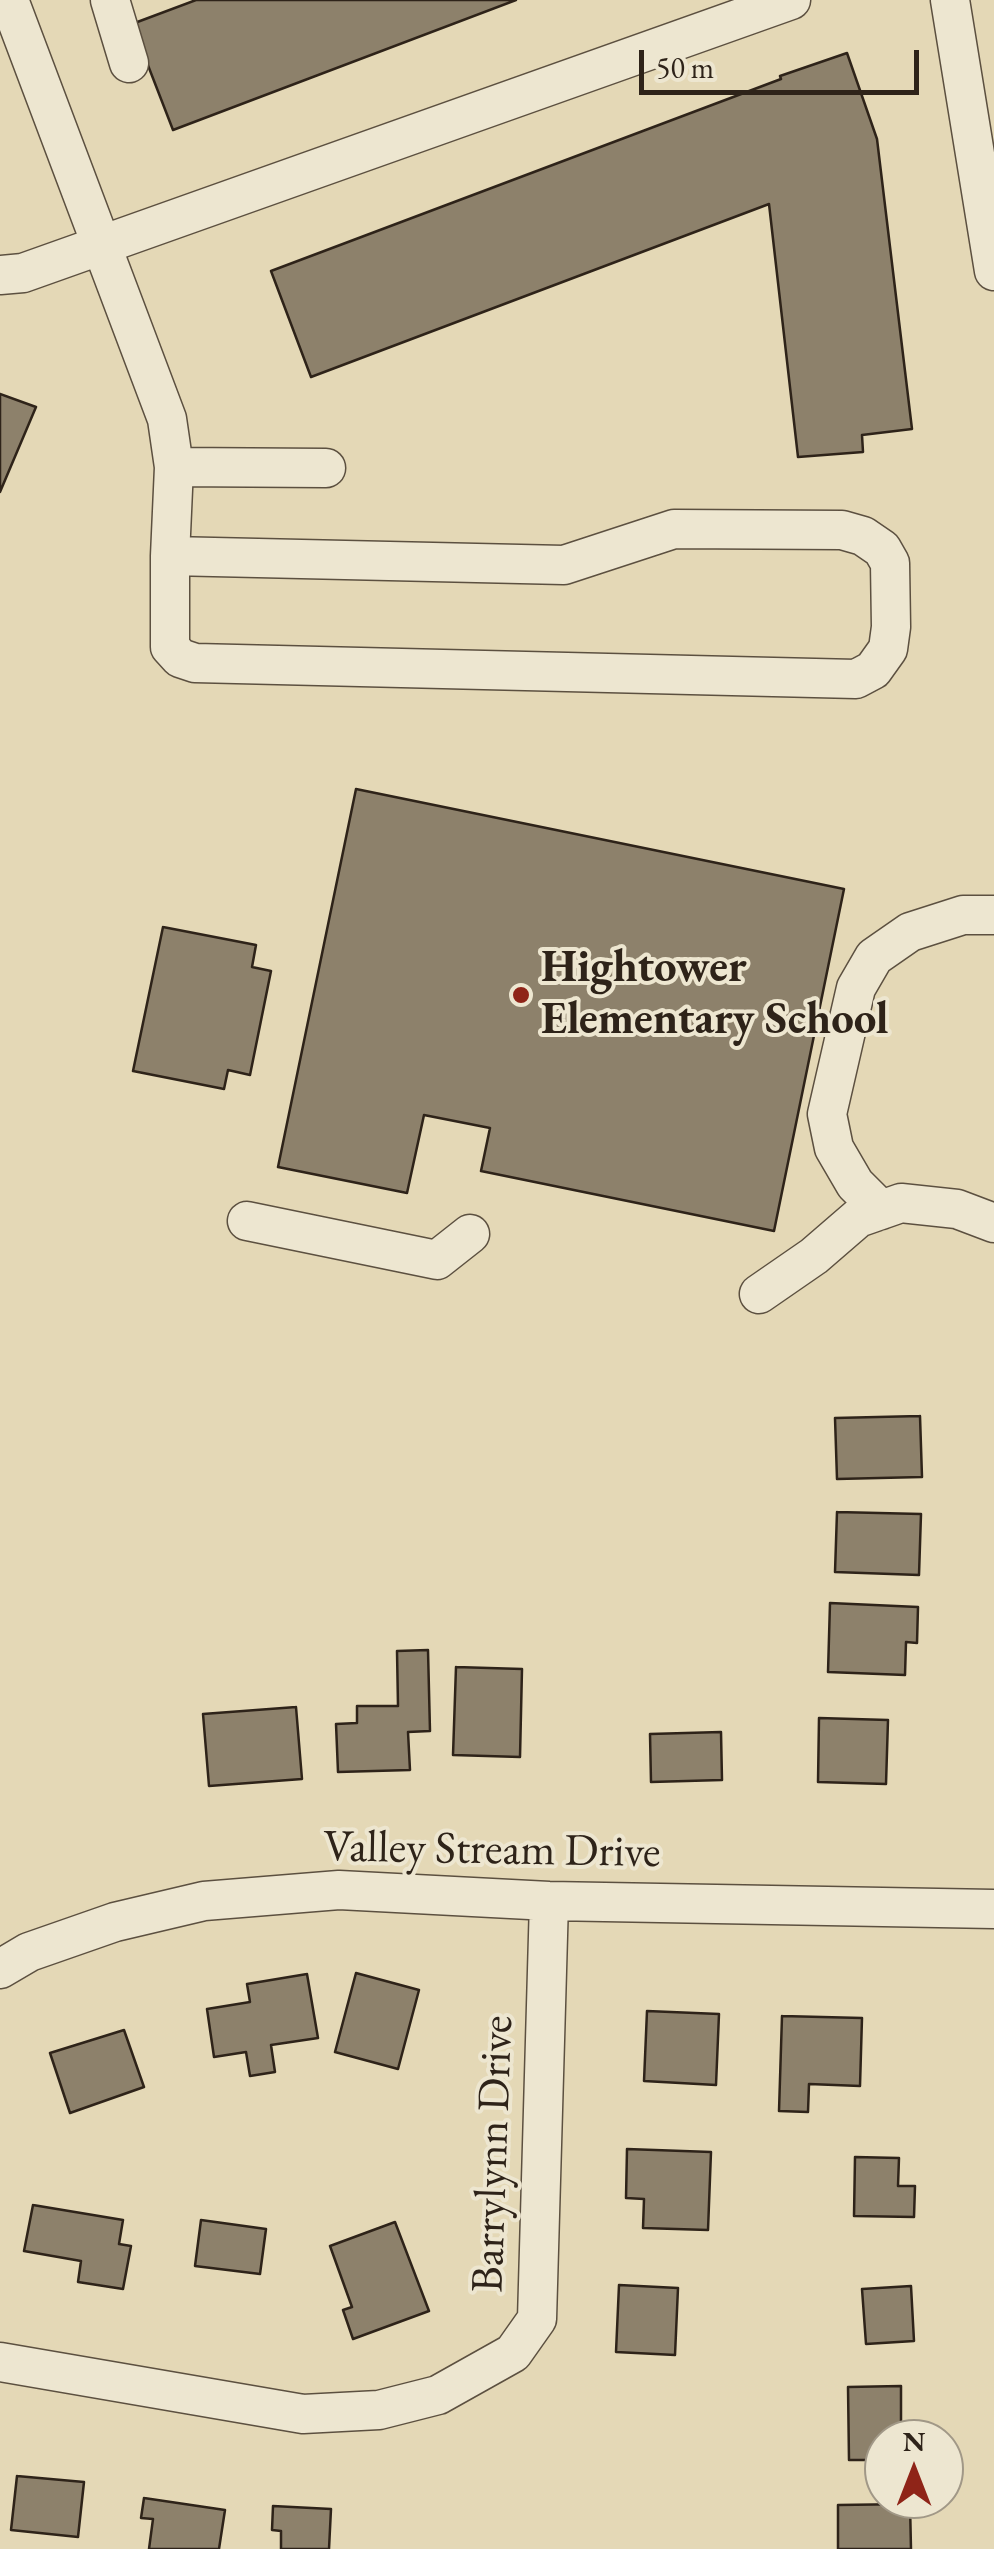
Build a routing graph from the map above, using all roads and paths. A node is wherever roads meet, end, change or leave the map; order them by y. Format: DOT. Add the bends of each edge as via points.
graph roads {
  1 [pos="8,0"];
  2 [pos="110,0"];
  3 [pos="791,0"];
  4 [pos="950,0"];
  5 [pos="129,63"];
  6 [pos="102,245"];
  7 [pos="994,271"];
  8 [pos="0,275"];
  9 [pos="174,467"];
  10 [pos="326,468"];
  11 [pos="170,556"];
  12 [pos="994,915"];
  13 [pos="882,1210"];
  14 [pos="247,1221"];
  15 [pos="994,1223"];
  16 [pos="470,1234"];
  17 [pos="758,1294"];
  18 [pos="550,1901"];
  19 [pos="994,1909"];
  20 [pos="0,1969"];
  21 [pos="0,2362"];
  1 -- 6 [label="street"];
  2 -- 5 [label="street"];
  3 -- 6 [label="street"];
  4 -- 7 [label="street"];
  6 -- 8 [label="street"];
  6 -- 9 [label="street" via="167,419"];
  9 -- 10 [label="street"];
  9 -- 11 [label="street"];
  11 -- 11 [label="street" via="170,646 195,663 856,679 873,670 888,649 891,627 890,563 882,549 842,530 674,529 564,566"];
  12 -- 13 [label="street" via="963,916 910,932 874,957 856,988 827,1114 834,1148 855,1184"];
  13 -- 15 [label="street" via="901,1204 957,1209"];
  13 -- 17 [label="street" via="858,1218"];
  14 -- 16 [label="street" via="437,1260"];
  18 -- 19 [label="street, Valley Stream Drive"];
  18 -- 20 [label="street, Valley Stream Drive" via="339,1890 204,1901 115,1922"];
  18 -- 21 [label="street, Barrylynn Drive" via="536,2319 513,2354 438,2395 379,2410 303,2414"];
}
